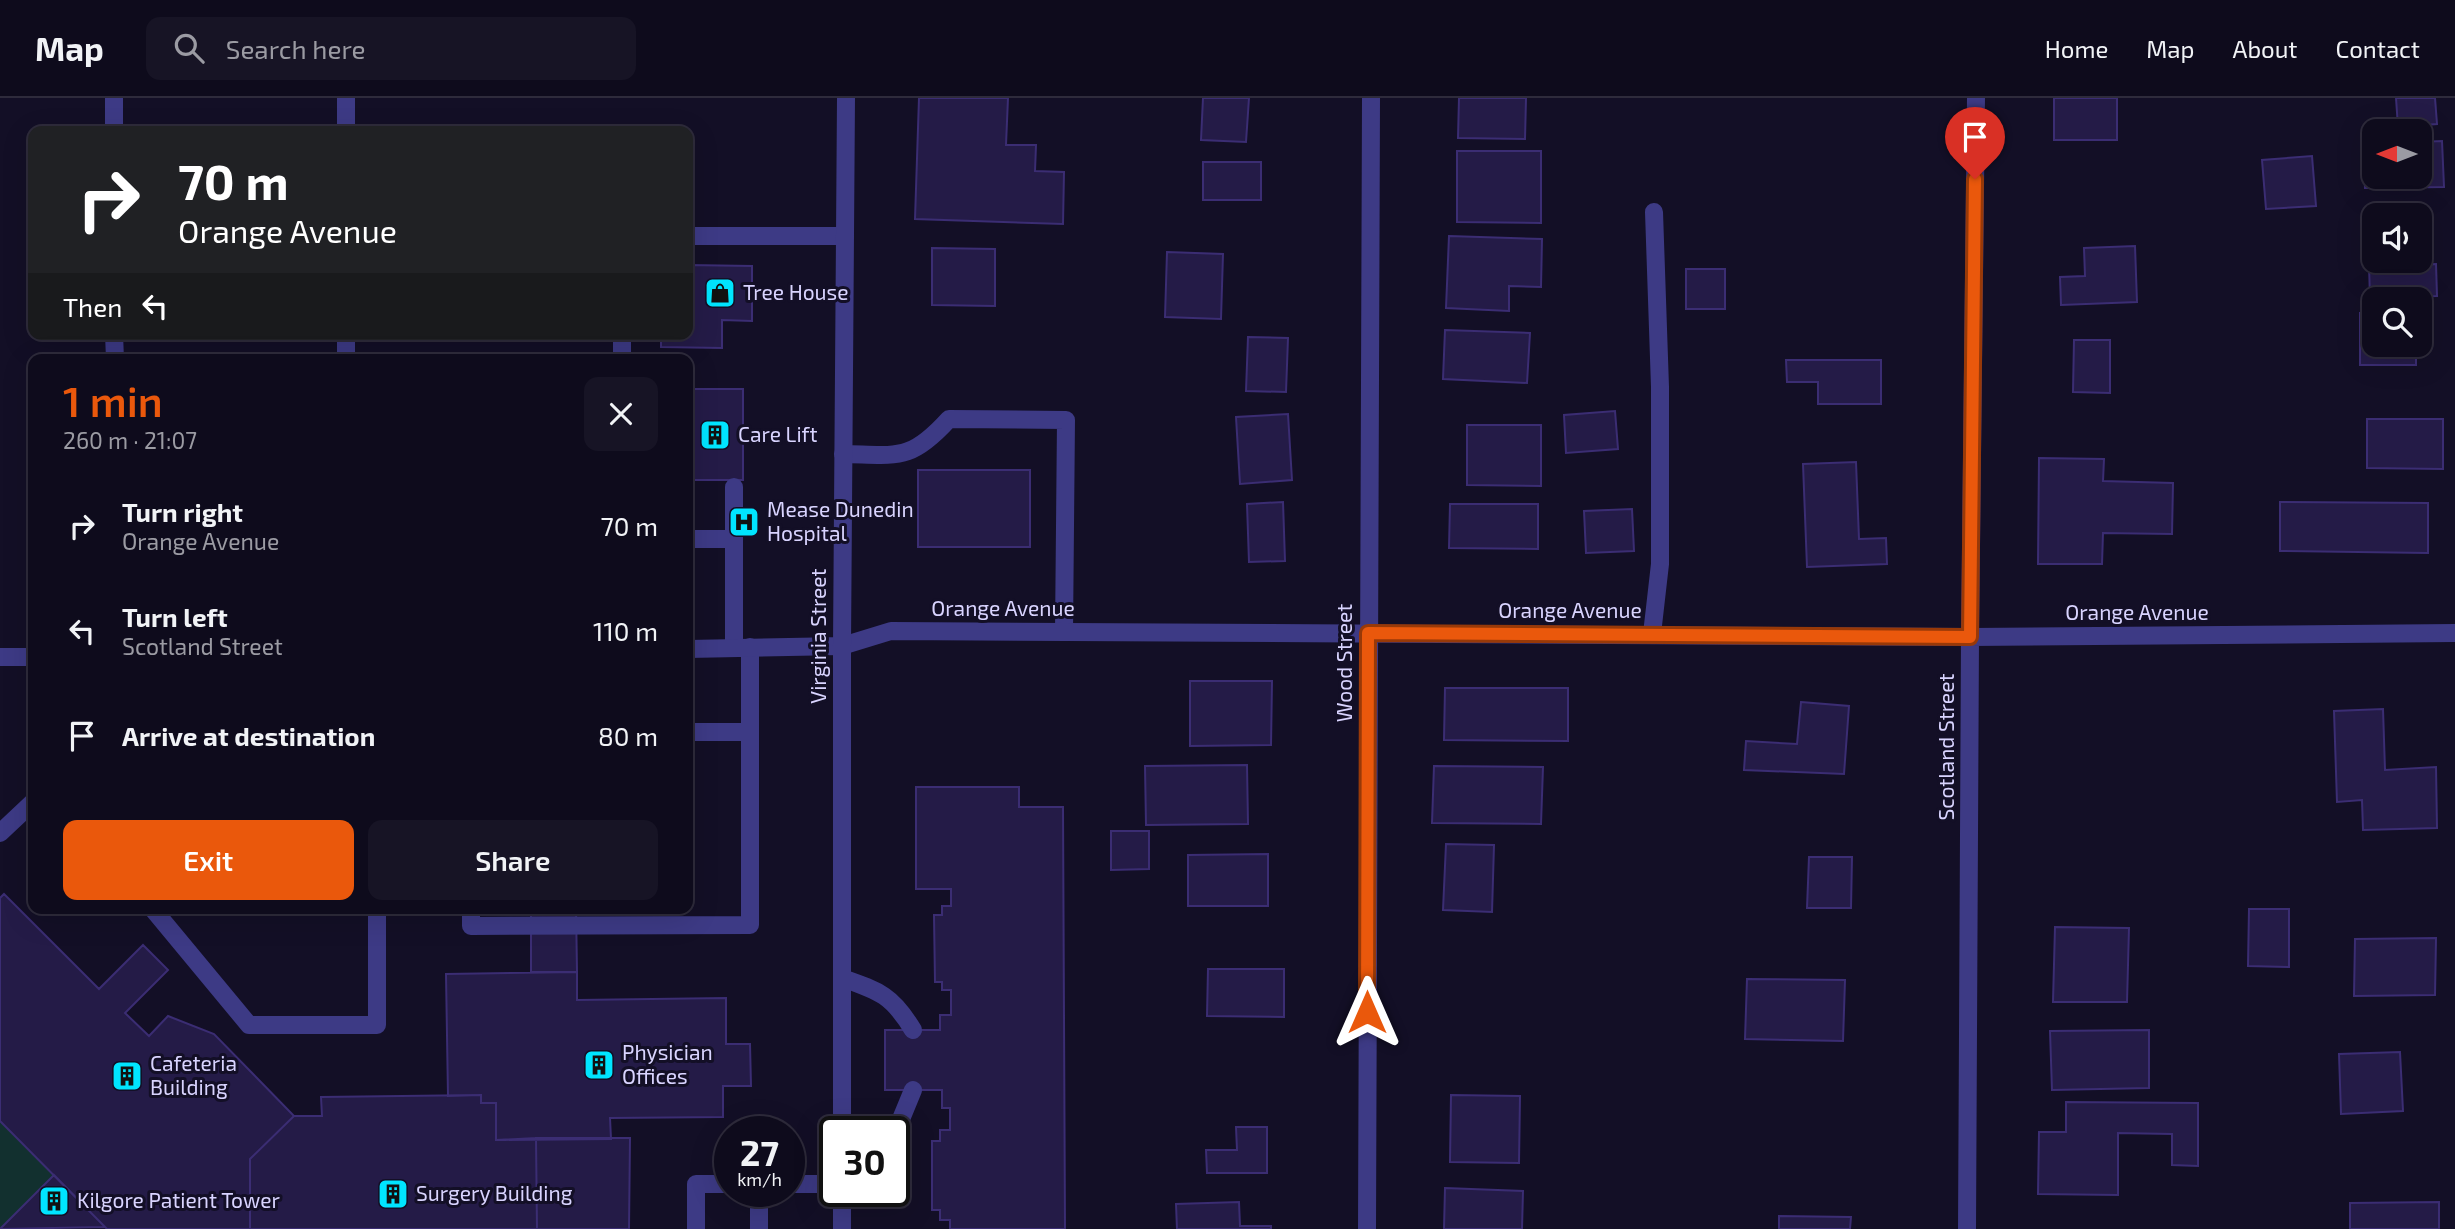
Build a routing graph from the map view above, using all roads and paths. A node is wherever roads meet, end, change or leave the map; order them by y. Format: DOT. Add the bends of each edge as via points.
graph roads {
  1 [pos="114,98"];
  2 [pos="345,98"];
  3 [pos="846,98"];
  4 [pos="1371,98"];
  5 [pos="1976,98"];
  6 [pos="114,126"];
  7 [pos="346,126"];
  8 [pos="1654,212"];
  9 [pos="693,236"];
  10 [pos="845,236"];
  11 [pos="843,454"];
  12 [pos="734,487"];
  13 [pos="693,539"];
  14 [pos="734,539"];
  15 [pos="1064,632"];
  16 [pos="1368,633"];
  17 [pos="2455,633"];
  18 [pos="1652,634"];
  19 [pos="1970,637"];
  20 [pos="842,646"];
  21 [pos="742,648"];
  22 [pos="693,649"];
  23 [pos="0,657"];
  24 [pos="28,657"];
  25 [pos="693,732"];
  26 [pos="750,732"];
  27 [pos="28,807"];
  28 [pos="0,833"];
  29 [pos="157,914"];
  30 [pos="377,914"];
  31 [pos="471,914"];
  32 [pos="842,978"];
  33 [pos="914,1030"];
  34 [pos="914,1090"];
  35 [pos="842,1116"];
  36 [pos="903,1116"];
  37 [pos="714,1184"];
  38 [pos="759,1207"];
  39 [pos="842,1207"];
  40 [pos="696,1229"];
  41 [pos="759,1229"];
  42 [pos="842,1229"];
  43 [pos="1367,1229"];
  44 [pos="1967,1229"];
  1 -- 6 [label="street"];
  2 -- 7 [label="street"];
  3 -- 10 [label="street, Virginia Street"];
  4 -- 16 [label="street, Wood Street"];
  5 -- 19 [label="street, Scotland Street"];
  8 -- 18 [label="street" via="1660,564"];
  9 -- 10 [label="street"];
  10 -- 11 [label="street, Virginia Street"];
  11 -- 15 [label="street" via="902,455 928,442 950,419 1066,420"];
  11 -- 20 [label="street, Virginia Street"];
  12 -- 14 [label="street"];
  13 -- 14 [label="street"];
  14 -- 21 [label="street"];
  15 -- 16 [label="street, Orange Avenue"];
  15 -- 20 [label="street, Orange Avenue" via="891,631"];
  16 -- 18 [label="street, Orange Avenue"];
  16 -- 43 [label="street, Wood Street"];
  17 -- 19 [label="street, Orange Avenue"];
  18 -- 19 [label="street, Orange Avenue"];
  19 -- 44 [label="street, Scotland Street"];
  20 -- 21 [label="street, Orange Avenue"];
  20 -- 32 [label="street, Virginia Street"];
  21 -- 22 [label="street, Orange Avenue"];
  21 -- 26 [label="street"];
  23 -- 24 [label="street"];
  25 -- 26 [label="street"];
  26 -- 31 [label="street" via="750,925 471,926"];
  27 -- 28 [label="street"];
  29 -- 30 [label="street" via="249,1025 377,1025"];
  32 -- 33 [label="street" via="888,996"];
  32 -- 35 [label="street, Virginia Street"];
  34 -- 36 [label="street"];
  37 -- 40 [label="street" via="696,1184"];
  38 -- 41 [label="street"];
  39 -- 42 [label="street"];
}
